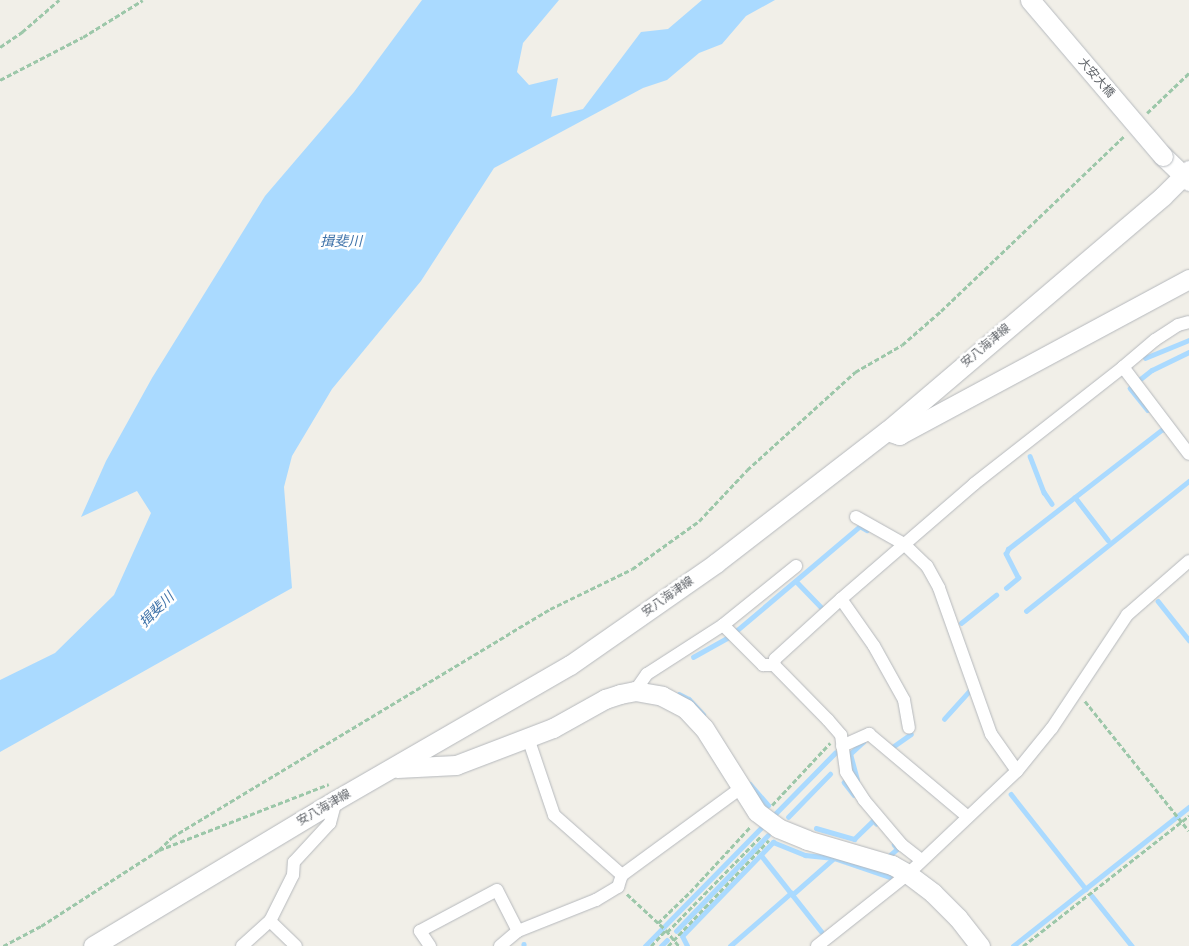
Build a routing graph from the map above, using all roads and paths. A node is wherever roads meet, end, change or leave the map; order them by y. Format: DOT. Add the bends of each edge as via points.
graph roads {
  1 [pos="59,0"];
  2 [pos="143,0"];
  3 [pos="1030,0"];
  4 [pos="0,47"];
  5 [pos="0,80"];
  6 [pos="1084,174"];
  7 [pos="1187,175"];
  8 [pos="1189,279"];
  9 [pos="1189,322"];
  10 [pos="1123,367"];
  11 [pos="887,431"];
  12 [pos="1189,454"];
  13 [pos="856,517"];
  14 [pos="904,544"];
  15 [pos="1189,561"];
  16 [pos="796,566"];
  17 [pos="841,599"];
  18 [pos="723,625"];
  19 [pos="774,665"];
  20 [pos="635,691"];
  21 [pos="1076,691"];
  22 [pos="909,728"];
  23 [pos="528,738"];
  24 [pos="841,740"];
  25 [pos="393,769"];
  26 [pos="1017,771"];
  27 [pos="336,781"];
  28 [pos="741,788"];
  29 [pos="336,800"];
  30 [pos="1189,816"];
  31 [pos="968,817"];
  32 [pos="1182,822"];
  33 [pos="767,823"];
  34 [pos="1189,830"];
  35 [pos="159,850"];
  36 [pos="921,860"];
  37 [pos="908,874"];
  38 [pos="620,881"];
  39 [pos="270,921"];
  40 [pos="658,922"];
  41 [pos="518,931"];
  42 [pos="666,931"];
  43 [pos="674,940"];
  44 [pos="3,946"];
  45 [pos="93,946"];
  46 [pos="242,946"];
  47 [pos="296,946"];
  48 [pos="430,946"];
  49 [pos="500,946"];
  50 [pos="650,946"];
  51 [pos="668,946"];
  52 [pos="679,946"];
  53 [pos="818,946"];
  54 [pos="980,946"];
  55 [pos="1023,946"];
  1 -- 4 [label="path"];
  2 -- 5 [label="path" via="83,37"];
  3 -- 7 [label="main road, 大安大橋, bridge" via="1163,156"];
  6 -- 35 [label="path" via="902,345 855,372 747,470 699,522 632,569 550,608 172,837"];
  7 -- 11 [label="main road, 安八海津線"];
  8 -- 11 [label="main road" via="900,434"];
  9 -- 10 [label="street" via="1178,325"];
  10 -- 12 [label="street"];
  10 -- 14 [label="street" via="974,484"];
  11 -- 25 [label="main road, 安八海津線" via="716,564 570,665"];
  13 -- 14 [label="street"];
  14 -- 17 [label="street"];
  14 -- 26 [label="street" via="927,566 939,588 991,734"];
  15 -- 21 [label="street" via="1127,615"];
  16 -- 18 [label="street"];
  17 -- 19 [label="street" via="775,659"];
  17 -- 22 [label="street" via="874,646 904,700"];
  18 -- 19 [label="street" via="763,665"];
  18 -- 20 [label="street" via="647,674"];
  19 -- 24 [label="street"];
  20 -- 23 [label="main road" via="604,699 553,728"];
  20 -- 28 [label="main road" via="662,696 686,709 704,728"];
  21 -- 26 [label="street" via="1052,728"];
  21 -- 32 [label="path"];
  23 -- 25 [label="main road" via="456,765"];
  23 -- 38 [label="street" via="554,816"];
  24 -- 31 [label="street" via="869,734"];
  24 -- 33 [label="path"];
  24 -- 36 [label="street" via="846,772 864,800 902,845"];
  25 -- 29 [label="main road, 安八海津線"];
  26 -- 31 [label="street"];
  27 -- 35 [label="path"];
  28 -- 33 [label="main road"];
  28 -- 38 [label="street"];
  29 -- 39 [label="street" via="330,823 294,862 293,875"];
  29 -- 45 [label="main road, 安八海津線"];
  30 -- 32 [label="path"];
  31 -- 36 [label="street"];
  32 -- 34 [label="path"];
  32 -- 55 [label="path"];
  33 -- 37 [label="main road" via="807,840 892,865"];
  33 -- 40 [label="path"];
  33 -- 42 [label="path"];
  33 -- 43 [label="path"];
  35 -- 44 [label="path" via="41,926"];
  36 -- 37 [label="street"];
  37 -- 53 [label="street"];
  37 -- 54 [label="main road" via="933,893"];
  38 -- 40 [label="path"];
  38 -- 41 [label="street" via="596,900"];
  39 -- 46 [label="street"];
  39 -- 47 [label="street"];
  40 -- 42 [label="path"];
  41 -- 48 [label="street" via="497,890 420,930"];
  41 -- 49 [label="street"];
  42 -- 43 [label="path"];
  42 -- 50 [label="path"];
  43 -- 51 [label="path"];
  43 -- 52 [label="path"];
}
